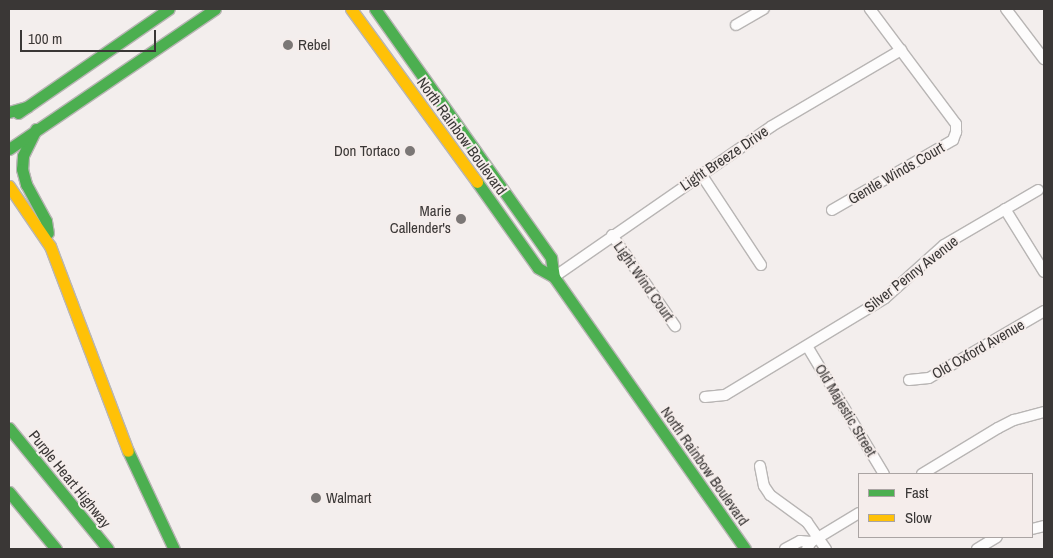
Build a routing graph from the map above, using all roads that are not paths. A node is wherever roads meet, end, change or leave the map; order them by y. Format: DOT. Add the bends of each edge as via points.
graph roads {
  1 [pos="169,9"];
  2 [pos="216,9"];
  3 [pos="352,9"];
  4 [pos="375,9"];
  5 [pos="764,9"];
  6 [pos="870,9"];
  7 [pos="1006,9"];
  8 [pos="736,25"];
  9 [pos="901,50"];
  10 [pos="1044,59"];
  11 [pos="27,107"];
  12 [pos="9,112"];
  13 [pos="9,120"];
  14 [pos="36,129"];
  15 [pos="9,148"];
  16 [pos="484,163"];
  17 [pos="470,171"];
  18 [pos="701,174"];
  19 [pos="9,186"];
  20 [pos="1038,190"];
  21 [pos="1005,209"];
  22 [pos="832,210"];
  23 [pos="612,235"];
  24 [pos="50,246"];
  25 [pos="762,265"];
  26 [pos="1044,272"];
  27 [pos="554,277"];
  28 [pos="1044,311"];
  29 [pos="675,326"];
  30 [pos="808,346"];
  31 [pos="909,380"];
  32 [pos="705,397"];
  33 [pos="1044,412"];
  34 [pos="9,428"];
  35 [pos="760,466"];
  36 [pos="883,473"];
  37 [pos="924,473"];
  38 [pos="9,492"];
  39 [pos="858,513"];
  40 [pos="995,538"];
  41 [pos="812,543"];
  42 [pos="56,549"];
  43 [pos="108,549"];
  44 [pos="174,549"];
  45 [pos="745,549"];
  46 [pos="785,549"];
  47 [pos="826,549"];
  48 [pos="977,549"];
  1 -- 11 [label="main road"];
  2 -- 14 [label="main road"];
  3 -- 17 [label="main road, North Rainbow Boulevard"];
  4 -- 16 [label="main road, North Rainbow Boulevard"];
  5 -- 8 [label="street"];
  6 -- 9 [label="street"];
  7 -- 10 [label="street"];
  9 -- 18 [label="street, Light Breeze Drive" via="772,126"];
  9 -- 22 [label="street, Gentle Winds Court" via="956,124 953,140"];
  11 -- 12 [label="main road"];
  11 -- 13 [label="main road"];
  14 -- 15 [label="main road"];
  14 -- 24 [label="main road" via="23,156 22,169 26,184 46,221"];
  16 -- 17 [label="main road"];
  16 -- 27 [label="main road, North Rainbow Boulevard" via="551,258"];
  17 -- 27 [label="main road, North Rainbow Boulevard" via="538,268"];
  18 -- 23 [label="street, Light Breeze Drive"];
  18 -- 25 [label="street"];
  19 -- 24 [label="main road"];
  20 -- 21 [label="street, Silver Penny Avenue"];
  21 -- 26 [label="street"];
  21 -- 30 [label="street, Silver Penny Avenue" via="944,245 885,298"];
  23 -- 27 [label="street, Light Breeze Drive"];
  23 -- 29 [label="street, Light Wind Court"];
  24 -- 44 [label="main road" via="128,448"];
  27 -- 45 [label="main road, North Rainbow Boulevard"];
  28 -- 31 [label="street, Old Oxford Avenue" via="929,378"];
  30 -- 32 [label="street, Silver Penny Avenue" via="725,395"];
  30 -- 36 [label="street, Old Majestic Street"];
  33 -- 37 [label="street" via="998,428"];
  34 -- 43 [label="main road, Purple Heart Highway"];
  35 -- 41 [label="street" via="764,486 770,495 807,522"];
  38 -- 42 [label="main road"];
  39 -- 41 [label="street"];
  40 -- 48 [label="street"];
  41 -- 46 [label="street" via="800,541"];
  41 -- 47 [label="street"];
}
